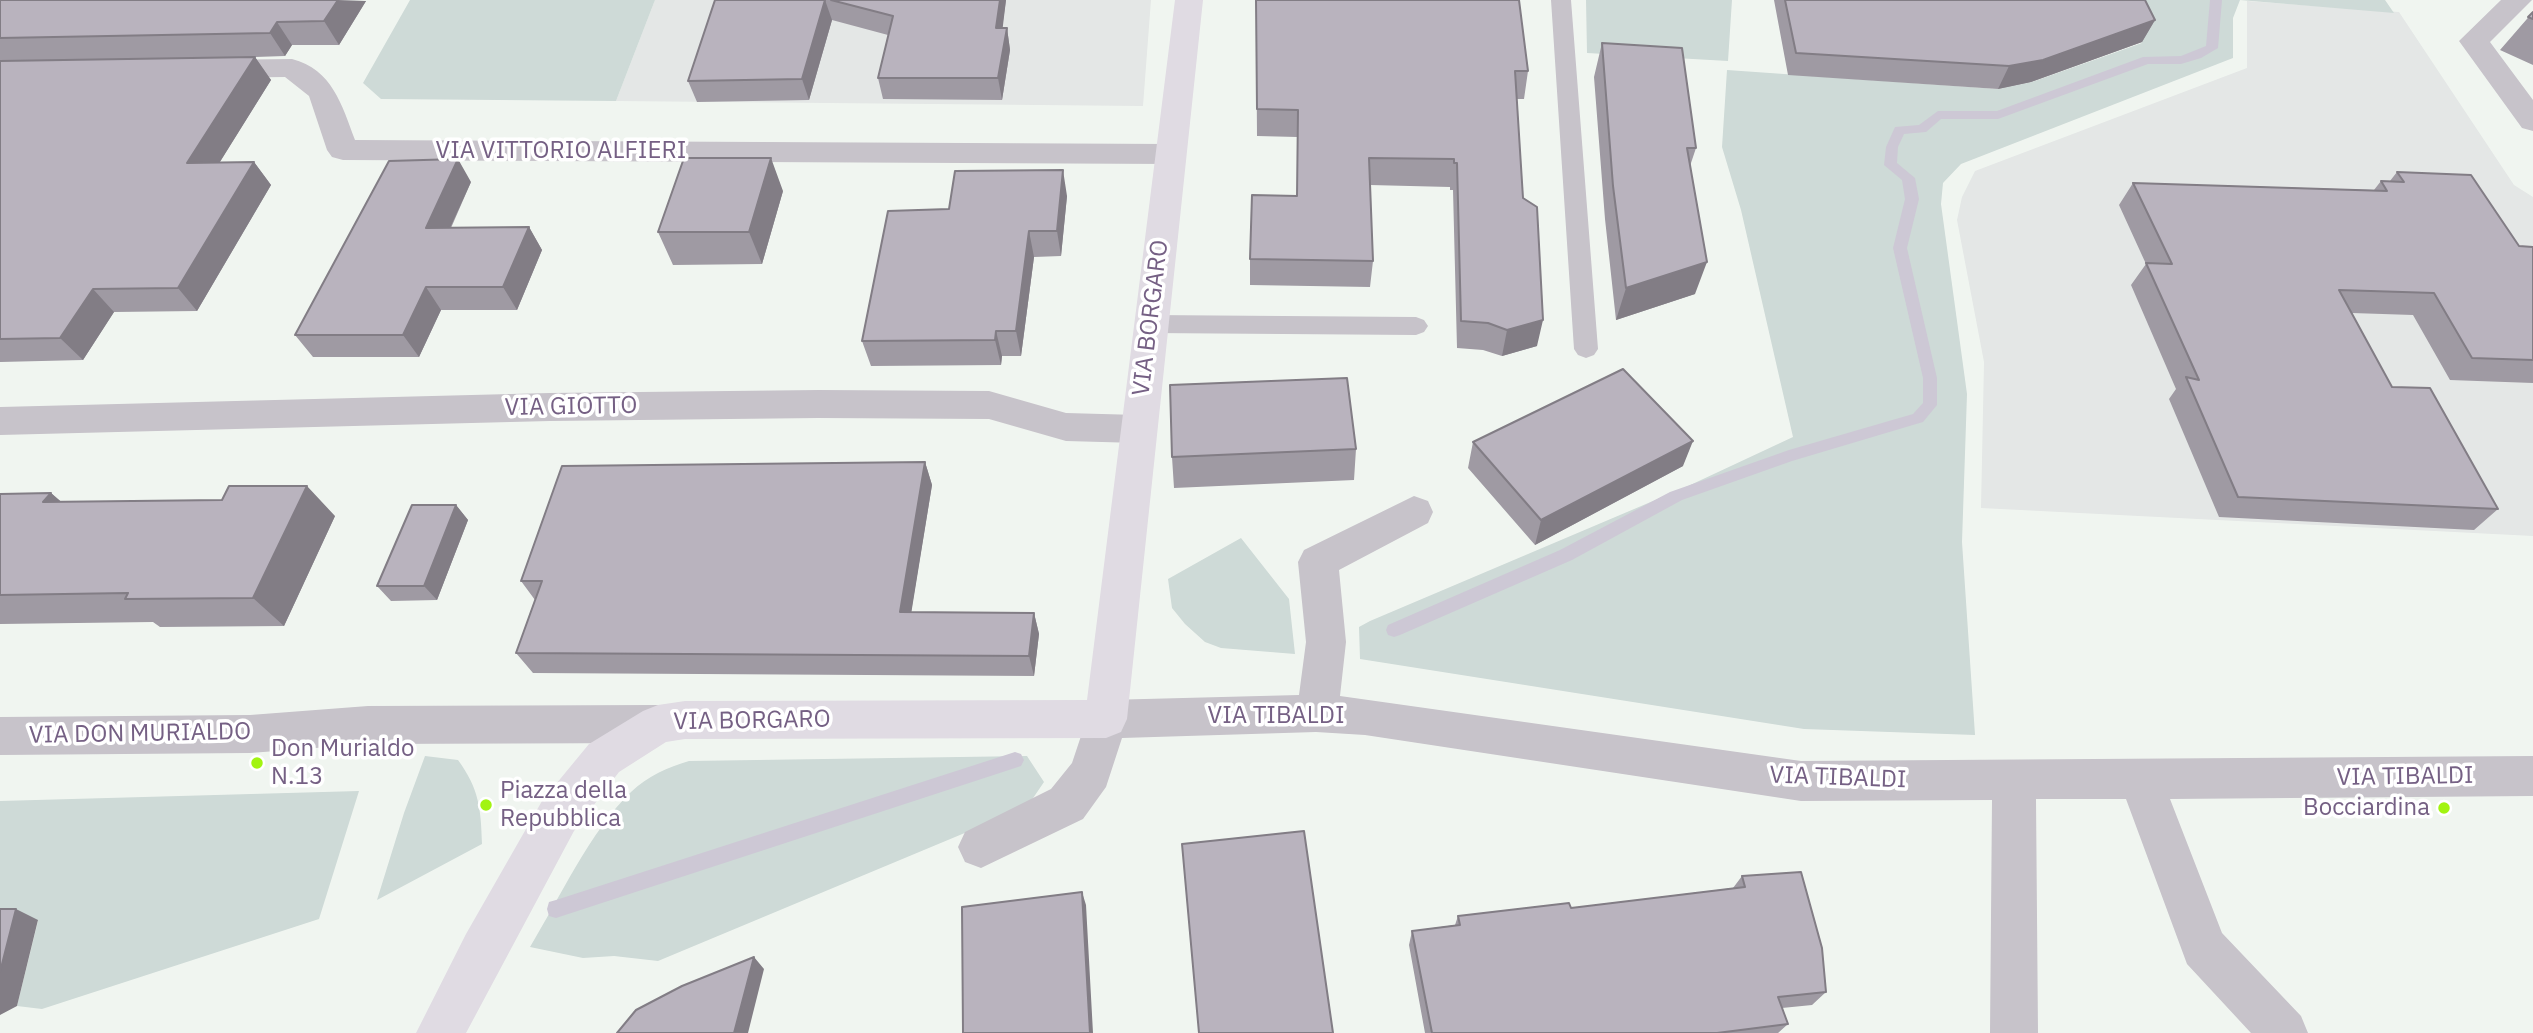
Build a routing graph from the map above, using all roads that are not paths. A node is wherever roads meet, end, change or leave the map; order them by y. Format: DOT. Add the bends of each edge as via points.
graph roads {
  1 [pos="1189,0"];
  2 [pos="1561,0"];
  3 [pos="2518,0"];
  4 [pos="181,70"];
  5 [pos="2533,121"];
  6 [pos="1170,153"];
  7 [pos="1150,324"];
  8 [pos="1416,326"];
  9 [pos="1586,349"];
  10 [pos="0,421"];
  11 [pos="1138,429"];
  12 [pos="1414,512"];
  13 [pos="1316,713"];
  14 [pos="1106,719"];
  15 [pos="658,724"];
  16 [pos="0,736"];
  17 [pos="2533,776"];
  18 [pos="2141,779"];
  19 [pos="2014,781"];
  20 [pos="981,847"];
  21 [pos="440,1033"];
  22 [pos="2014,1033"];
  23 [pos="2284,1033"];
  1 -- 6 [label="street, VIA BORGARO"];
  2 -- 9 [label="lane"];
  3 -- 5 [label="street" via="2474,41"];
  4 -- 6 [label="street, VIA VITTORIO ALFIERI" via="292,68 322,92 343,150"];
  6 -- 7 [label="street, VIA BORGARO"];
  7 -- 8 [label="lane"];
  7 -- 11 [label="street, VIA BORGARO"];
  10 -- 11 [label="street, VIA GIOTTO" via="550,407 989,405 1066,427"];
  11 -- 14 [label="street, VIA BORGARO"];
  12 -- 13 [label="street" via="1318,562 1326,642"];
  13 -- 14 [label="street, VIA TIBALDI"];
  13 -- 19 [label="street, VIA TIBALDI" via="1365,716 1801,781"];
  14 -- 15 [label="street, VIA BORGARO" via="698,719"];
  14 -- 20 [label="street, VIA BORGARO" via="1091,773 1067,804"];
  15 -- 16 [label="street, VIA DON MURIALDO" via="368,725 250,734"];
  15 -- 21 [label="street, VIA BORGARO" via="604,758 558,816"];
  17 -- 18 [label="street, VIA TIBALDI"];
  18 -- 19 [label="street, VIA TIBALDI"];
  18 -- 23 [label="street" via="2204,948"];
  19 -- 22 [label="street"];
}
